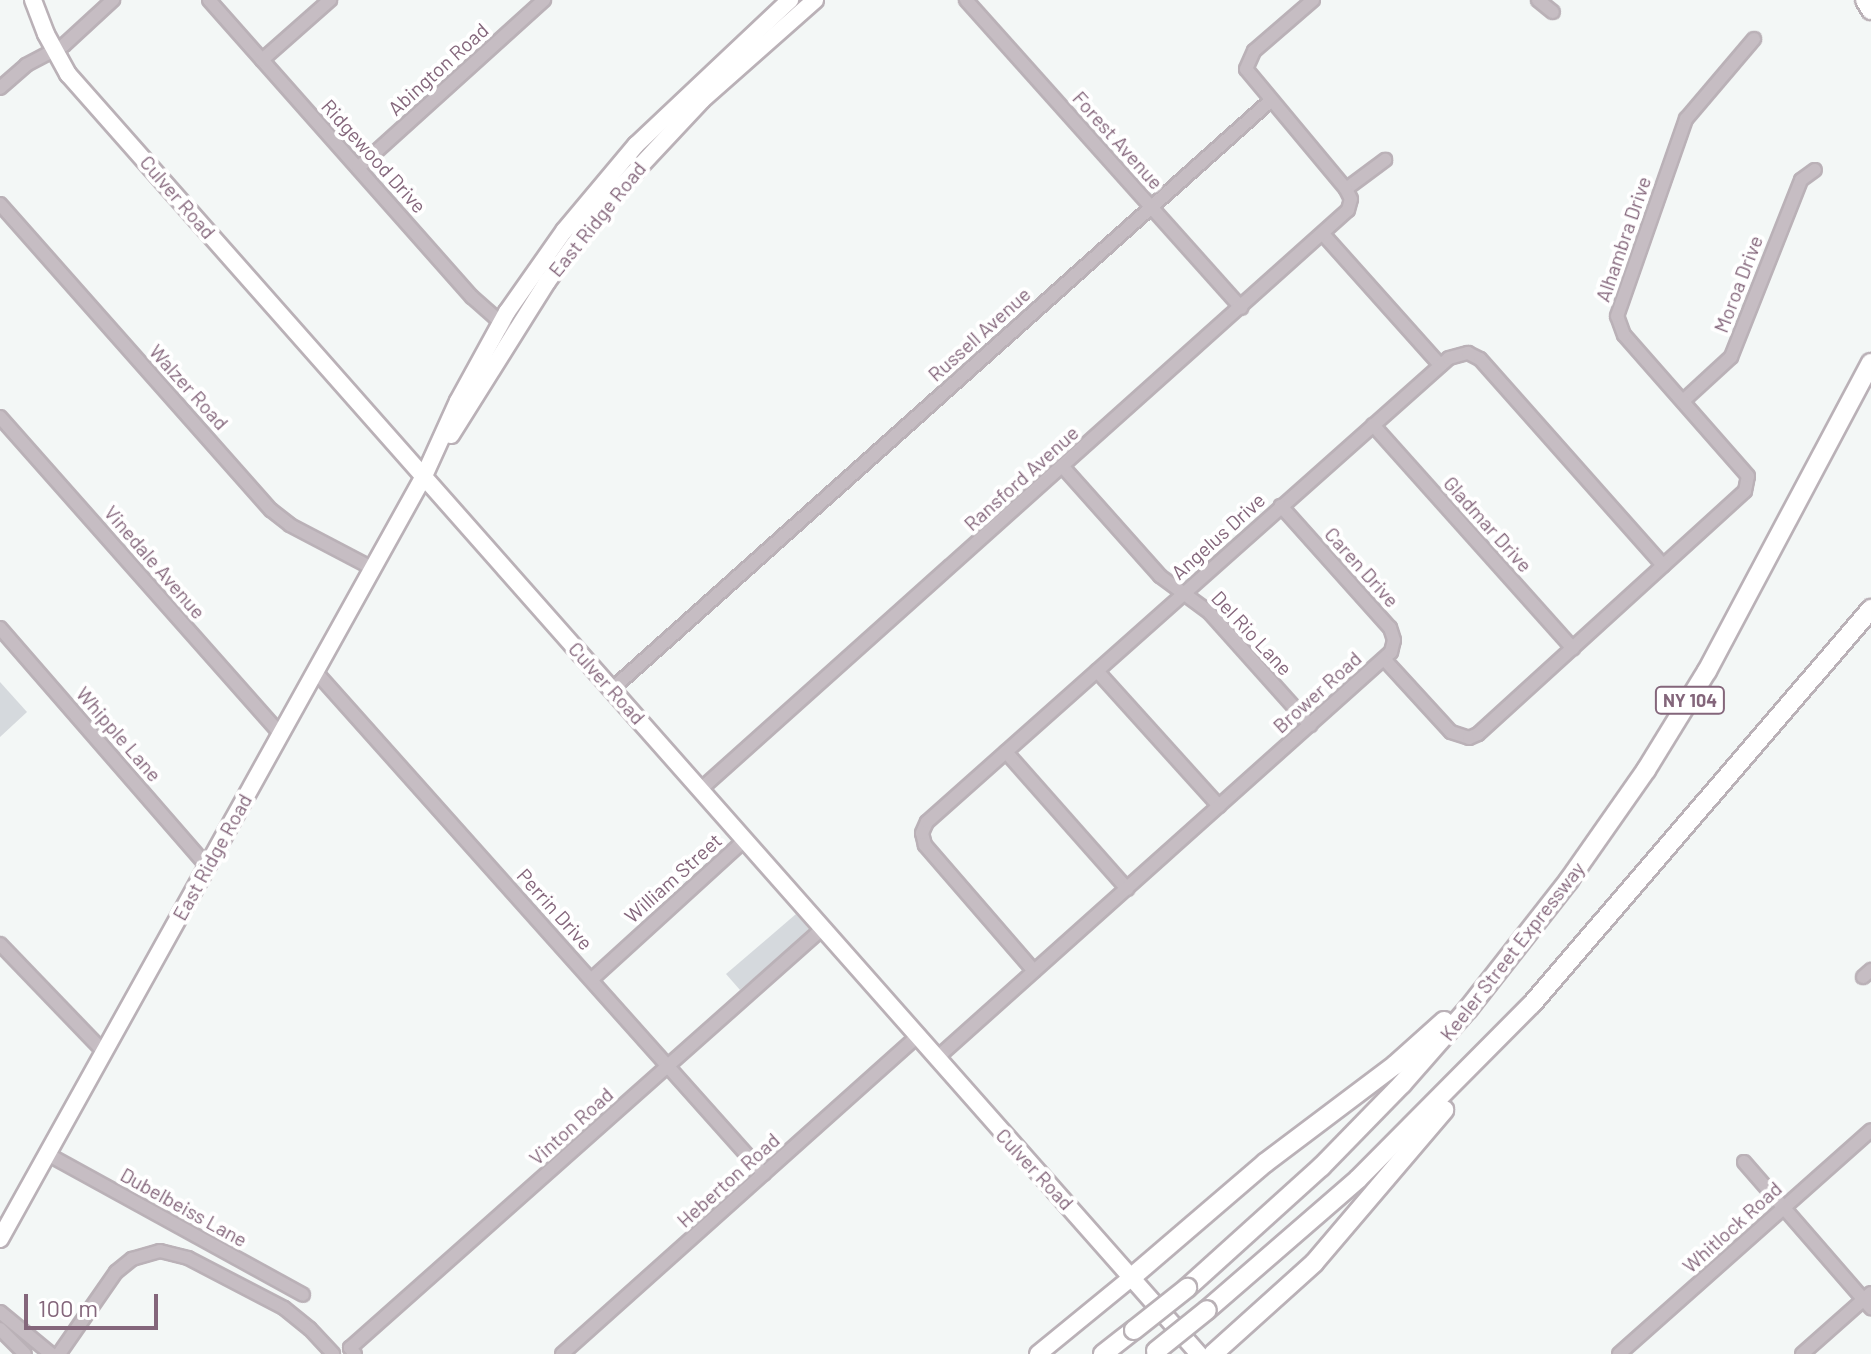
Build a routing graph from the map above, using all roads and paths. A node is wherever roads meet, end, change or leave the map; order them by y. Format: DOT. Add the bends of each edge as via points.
graph roads {
  1 [pos="33,0"];
  2 [pos="113,0"];
  3 [pos="209,0"];
  4 [pos="330,0"];
  5 [pos="544,0"];
  6 [pos="790,0"];
  7 [pos="815,0"];
  8 [pos="966,0"];
  9 [pos="1313,0"];
  10 [pos="1538,0"];
  11 [pos="1865,0"];
  12 [pos="1871,10"];
  13 [pos="1553,12"];
  14 [pos="1754,39"];
  15 [pos="54,51"];
  16 [pos="262,60"];
  17 [pos="0,88"];
  18 [pos="1270,101"];
  19 [pos="1385,160"];
  20 [pos="358,168"];
  21 [pos="1815,170"];
  22 [pos="1346,189"];
  23 [pos="0,204"];
  24 [pos="1151,206"];
  25 [pos="1323,234"];
  26 [pos="1241,308"];
  27 [pos="500,324"];
  28 [pos="515,334"];
  29 [pos="1871,345"];
  30 [pos="1871,363"];
  31 [pos="1440,365"];
  32 [pos="1683,401"];
  33 [pos="0,417"];
  34 [pos="1373,425"];
  35 [pos="1817,465"];
  36 [pos="1063,467"];
  37 [pos="424,476"];
  38 [pos="1750,480"];
  39 [pos="1281,506"];
  40 [pos="1663,565"];
  41 [pos="372,568"];
  42 [pos="1184,594"];
  43 [pos="1871,611"];
  44 [pos="0,628"];
  45 [pos="1573,649"];
  46 [pos="1384,659"];
  47 [pos="315,671"];
  48 [pos="1097,671"];
  49 [pos="612,689"];
  50 [pos="1310,725"];
  51 [pos="280,734"];
  52 [pos="1006,752"];
  53 [pos="701,789"];
  54 [pos="1219,806"];
  55 [pos="745,840"];
  56 [pos="207,866"];
  57 [pos="1127,889"];
  58 [pos="1539,920"];
  59 [pos="823,928"];
  60 [pos="0,944"];
  61 [pos="1034,971"];
  62 [pos="592,979"];
  63 [pos="1543,991"];
  64 [pos="919,1035"];
  65 [pos="104,1052"];
  66 [pos="938,1057"];
  67 [pos="670,1065"];
  68 [pos="1871,1130"];
  69 [pos="47,1154"];
  70 [pos="1744,1162"];
  71 [pos="764,1174"];
  72 [pos="1784,1208"];
  73 [pos="0,1239"];
  74 [pos="1132,1277"];
  75 [pos="303,1295"];
  76 [pos="1869,1300"];
  77 [pos="0,1312"];
  78 [pos="83,1315"];
  79 [pos="0,1329"];
  80 [pos="46,1350"];
  81 [pos="1154,1353"];
  82 [pos="25,1354"];
  83 [pos="59,1354"];
  84 [pos="333,1354"];
  85 [pos="355,1354"];
  86 [pos="562,1354"];
  87 [pos="1038,1354"];
  88 [pos="1103,1354"];
  89 [pos="1199,1354"];
  90 [pos="1213,1354"];
  91 [pos="1619,1354"];
  92 [pos="1802,1354"];
  1 -- 15 [label="main road, Culver Road"];
  2 -- 15 [label="street"];
  3 -- 16 [label="street, Ridgewood Drive"];
  4 -- 16 [label="street"];
  5 -- 20 [label="street, Abington Road"];
  6 -- 27 [label="main road, East Ridge Road" via="695,85 618,165 544,257"];
  7 -- 28 [label="main road, East Ridge Road" via="702,100 641,163 572,245"];
  8 -- 24 [label="street, Forest Avenue"];
  9 -- 18 [label="street" via="1248,59 1248,74"];
  10 -- 13 [label="street"];
  11 -- 12 [label="highway"];
  14 -- 32 [label="street, Alhambra Drive" via="1686,119 1617,316 1624,335"];
  15 -- 17 [label="street" via="26,65"];
  15 -- 37 [label="main road, Culver Road" via="79,86"];
  16 -- 20 [label="street, Ridgewood Drive"];
  18 -- 22 [label="street"];
  18 -- 24 [label="street, Russell Avenue"];
  19 -- 22 [label="street"];
  20 -- 27 [label="street, Ridgewood Drive"];
  21 -- 32 [label="street, Moroa Drive" via="1801,180 1731,357"];
  22 -- 25 [label="street, Ransford Avenue" via="1351,199 1348,210"];
  23 -- 41 [label="street, Walzer Road" via="271,510"];
  24 -- 26 [label="street, Forest Avenue"];
  24 -- 49 [label="street, Russell Avenue"];
  25 -- 26 [label="street, Ransford Avenue"];
  25 -- 31 [label="street"];
  26 -- 36 [label="street, Ransford Avenue"];
  27 -- 28 [label="street, Ridgewood Drive"];
  27 -- 37 [label="main road, East Ridge Road"];
  28 -- 37 [label="main road, East Ridge Road"];
  29 -- 35 [label="highway, NY 104"];
  30 -- 35 [label="highway"];
  31 -- 34 [label="street, Angelus Drive"];
  31 -- 40 [label="street" via="1462,353 1480,359"];
  32 -- 38 [label="street, Alhambra Drive"];
  33 -- 51 [label="street, Vinedale Avenue"];
  34 -- 39 [label="street, Angelus Drive"];
  34 -- 45 [label="street, Gladmar Drive"];
  35 -- 58 [label="highway, Keeler Street Expressway / NY 104" via="1741,613 1681,714"];
  36 -- 42 [label="street, Del Rio Lane" via="1160,576"];
  36 -- 53 [label="street, Ransford Avenue"];
  37 -- 41 [label="main road, East Ridge Road"];
  37 -- 49 [label="main road, Culver Road"];
  38 -- 40 [label="street, Brower Road" via="1741,495"];
  39 -- 42 [label="street, Angelus Drive"];
  39 -- 46 [label="street, Caren Drive" via="1390,628 1394,647"];
  40 -- 45 [label="street, Brower Road"];
  41 -- 47 [label="main road, East Ridge Road"];
  42 -- 48 [label="street, Angelus Drive"];
  42 -- 50 [label="street, Del Rio Lane" via="1209,612"];
  43 -- 63 [label="highway, Keeler Street Expressway"];
  44 -- 56 [label="street, Whipple Lane"];
  45 -- 46 [label="street, Brower Road" via="1469,738 1451,732"];
  46 -- 50 [label="street, Brower Road"];
  47 -- 51 [label="main road, East Ridge Road"];
  47 -- 62 [label="street, Perrin Drive"];
  48 -- 52 [label="street, Angelus Drive"];
  48 -- 54 [label="street"];
  49 -- 53 [label="main road, Culver Road"];
  50 -- 54 [label="street, Brower Road"];
  51 -- 56 [label="main road, East Ridge Road"];
  52 -- 57 [label="street"];
  52 -- 61 [label="street, Angelus Drive" via="927,822 922,839"];
  53 -- 55 [label="main road, Culver Road"];
  54 -- 57 [label="street, Brower Road"];
  55 -- 59 [label="main road, Culver Road"];
  55 -- 62 [label="street, William Street"];
  56 -- 65 [label="main road, East Ridge Road"];
  57 -- 61 [label="street, Brower Road"];
  58 -- 74 [label="highway" via="1425,1039 1272,1157"];
  58 -- 88 [label="highway, Keeler Street Expressway / NY 104, bridge" via="1458,1022 1379,1108 1187,1288"];
  59 -- 64 [label="main road, Culver Road"];
  59 -- 67 [label="street, Vinton Road"];
  60 -- 65 [label="street"];
  61 -- 66 [label="street, Brower Road"];
  62 -- 67 [label="street, Perrin Drive"];
  63 -- 81 [label="highway, Keeler Street Expressway, bridge" via="1358,1179"];
  63 -- 90 [label="highway" via="1314,1263"];
  64 -- 66 [label="main road, Culver Road"];
  64 -- 71 [label="street, Heberton Road"];
  65 -- 69 [label="main road, East Ridge Road"];
  66 -- 74 [label="main road, Culver Road"];
  67 -- 71 [label="street, Perrin Drive"];
  67 -- 85 [label="street, Vinton Road" via="350,1348"];
  68 -- 72 [label="street, Whitlock Road"];
  69 -- 73 [label="main road, East Ridge Road"];
  69 -- 75 [label="street, Dubelbeiss Lane"];
  70 -- 72 [label="street"];
  71 -- 86 [label="street, Heberton Road"];
  72 -- 76 [label="street"];
  72 -- 91 [label="street, Whitlock Road"];
  74 -- 87 [label="main road"];
  74 -- 89 [label="main road, Culver Road"];
  76 -- 92 [label="street"];
  77 -- 80 [label="street"];
  78 -- 80 [label="street"];
  78 -- 83 [label="street"];
  78 -- 84 [label="street" via="124,1265 142,1255 168,1252 284,1308"];
  79 -- 82 [label="street"];
}
